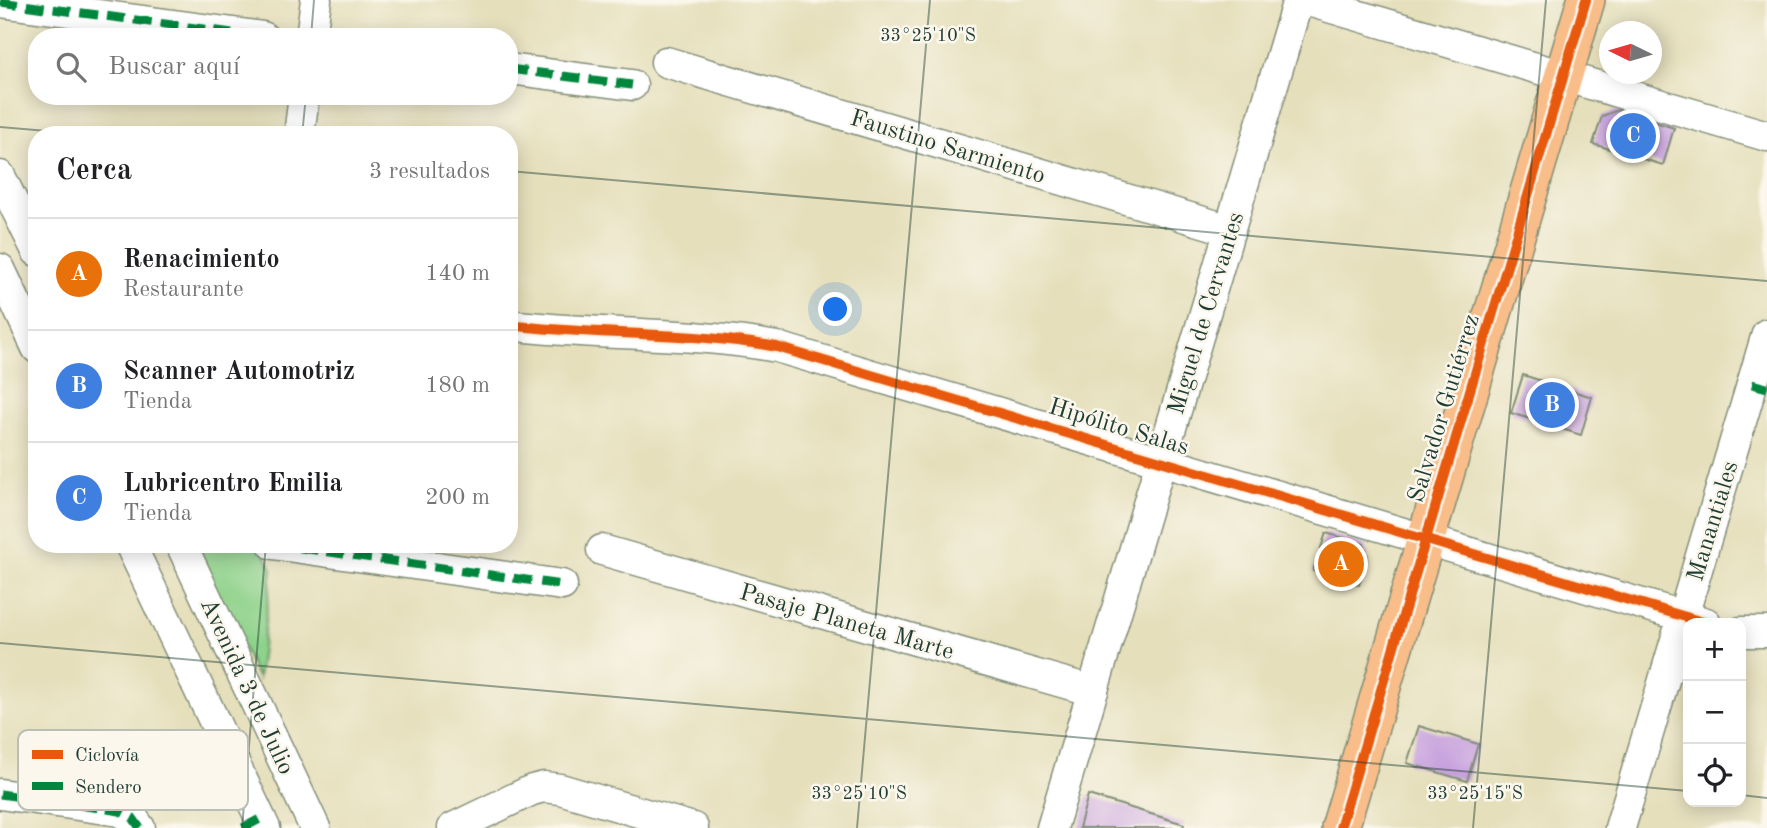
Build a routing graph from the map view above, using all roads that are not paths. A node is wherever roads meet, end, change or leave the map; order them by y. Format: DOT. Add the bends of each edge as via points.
graph roads {
  1 [pos="316,0"];
  2 [pos="1298,0"];
  3 [pos="1305,0"];
  4 [pos="1586,0"];
  5 [pos="0,2"];
  6 [pos="195,28"];
  7 [pos="312,28"];
  8 [pos="666,62"];
  9 [pos="518,70"];
  10 [pos="1564,76"];
  11 [pos="632,85"];
  12 [pos="303,105"];
  13 [pos="300,126"];
  14 [pos="1767,136"];
  15 [pos="0,176"];
  16 [pos="1230,230"];
  17 [pos="28,233"];
  18 [pos="0,269"];
  19 [pos="518,326"];
  20 [pos="28,329"];
  21 [pos="1767,334"];
  22 [pos="1760,386"];
  23 [pos="1161,461"];
  24 [pos="1426,541"];
  25 [pos="602,550"];
  26 [pos="134,553"];
  27 [pos="185,553"];
  28 [pos="336,553"];
  29 [pos="562,585"];
  30 [pos="1688,618"];
  31 [pos="1696,618"];
  32 [pos="1746,632"];
  33 [pos="1767,632"];
  34 [pos="1683,653"];
  35 [pos="1093,691"];
  36 [pos="213,730"];
  37 [pos="0,794"];
  38 [pos="18,798"];
  39 [pos="248,807"];
  40 [pos="80,810"];
  41 [pos="130,820"];
  42 [pos="256,825"];
  43 [pos="315,828"];
  44 [pos="453,828"];
  45 [pos="693,828"];
  46 [pos="1052,828"];
  47 [pos="1340,828"];
  48 [pos="1620,828"];
  1 -- 7 [label="street"];
  2 -- 16 [label="street, Miguel de Cervantes"];
  3 -- 10 [label="street"];
  4 -- 10 [label="main road, Salvador Gutiérrez"];
  5 -- 6 [label="street"];
  8 -- 16 [label="street, Faustino Sarmiento"];
  9 -- 11 [label="street"];
  10 -- 14 [label="street"];
  10 -- 24 [label="main road, Salvador Gutiérrez"];
  12 -- 13 [label="street"];
  15 -- 17 [label="street"];
  16 -- 23 [label="street, Miguel de Cervantes"];
  18 -- 20 [label="street"];
  19 -- 23 [label="street, Hipólito Salas" via="717,338 778,347"];
  21 -- 22 [label="street, Manantiales"];
  22 -- 31 [label="street, Manantiales"];
  23 -- 24 [label="street, Hipólito Salas"];
  23 -- 35 [label="street, Miguel de Cervantes"];
  24 -- 30 [label="street, Hipólito Salas"];
  24 -- 47 [label="main road, Salvador Gutiérrez"];
  25 -- 35 [label="street, Pasaje Planeta Marte"];
  26 -- 36 [label="street, Avenida 3 de Julio"];
  27 -- 43 [label="street, Avenida 3 de Julio"];
  28 -- 29 [label="street"];
  32 -- 33 [label="street"];
  34 -- 48 [label="street, Manantiales"];
  35 -- 46 [label="street, Miguel de Cervantes"];
  37 -- 38 [label="street"];
  39 -- 42 [label="street, Avenida 3 de Julio"];
  40 -- 41 [label="street"];
  44 -- 45 [label="street" via="544,787"];
}
